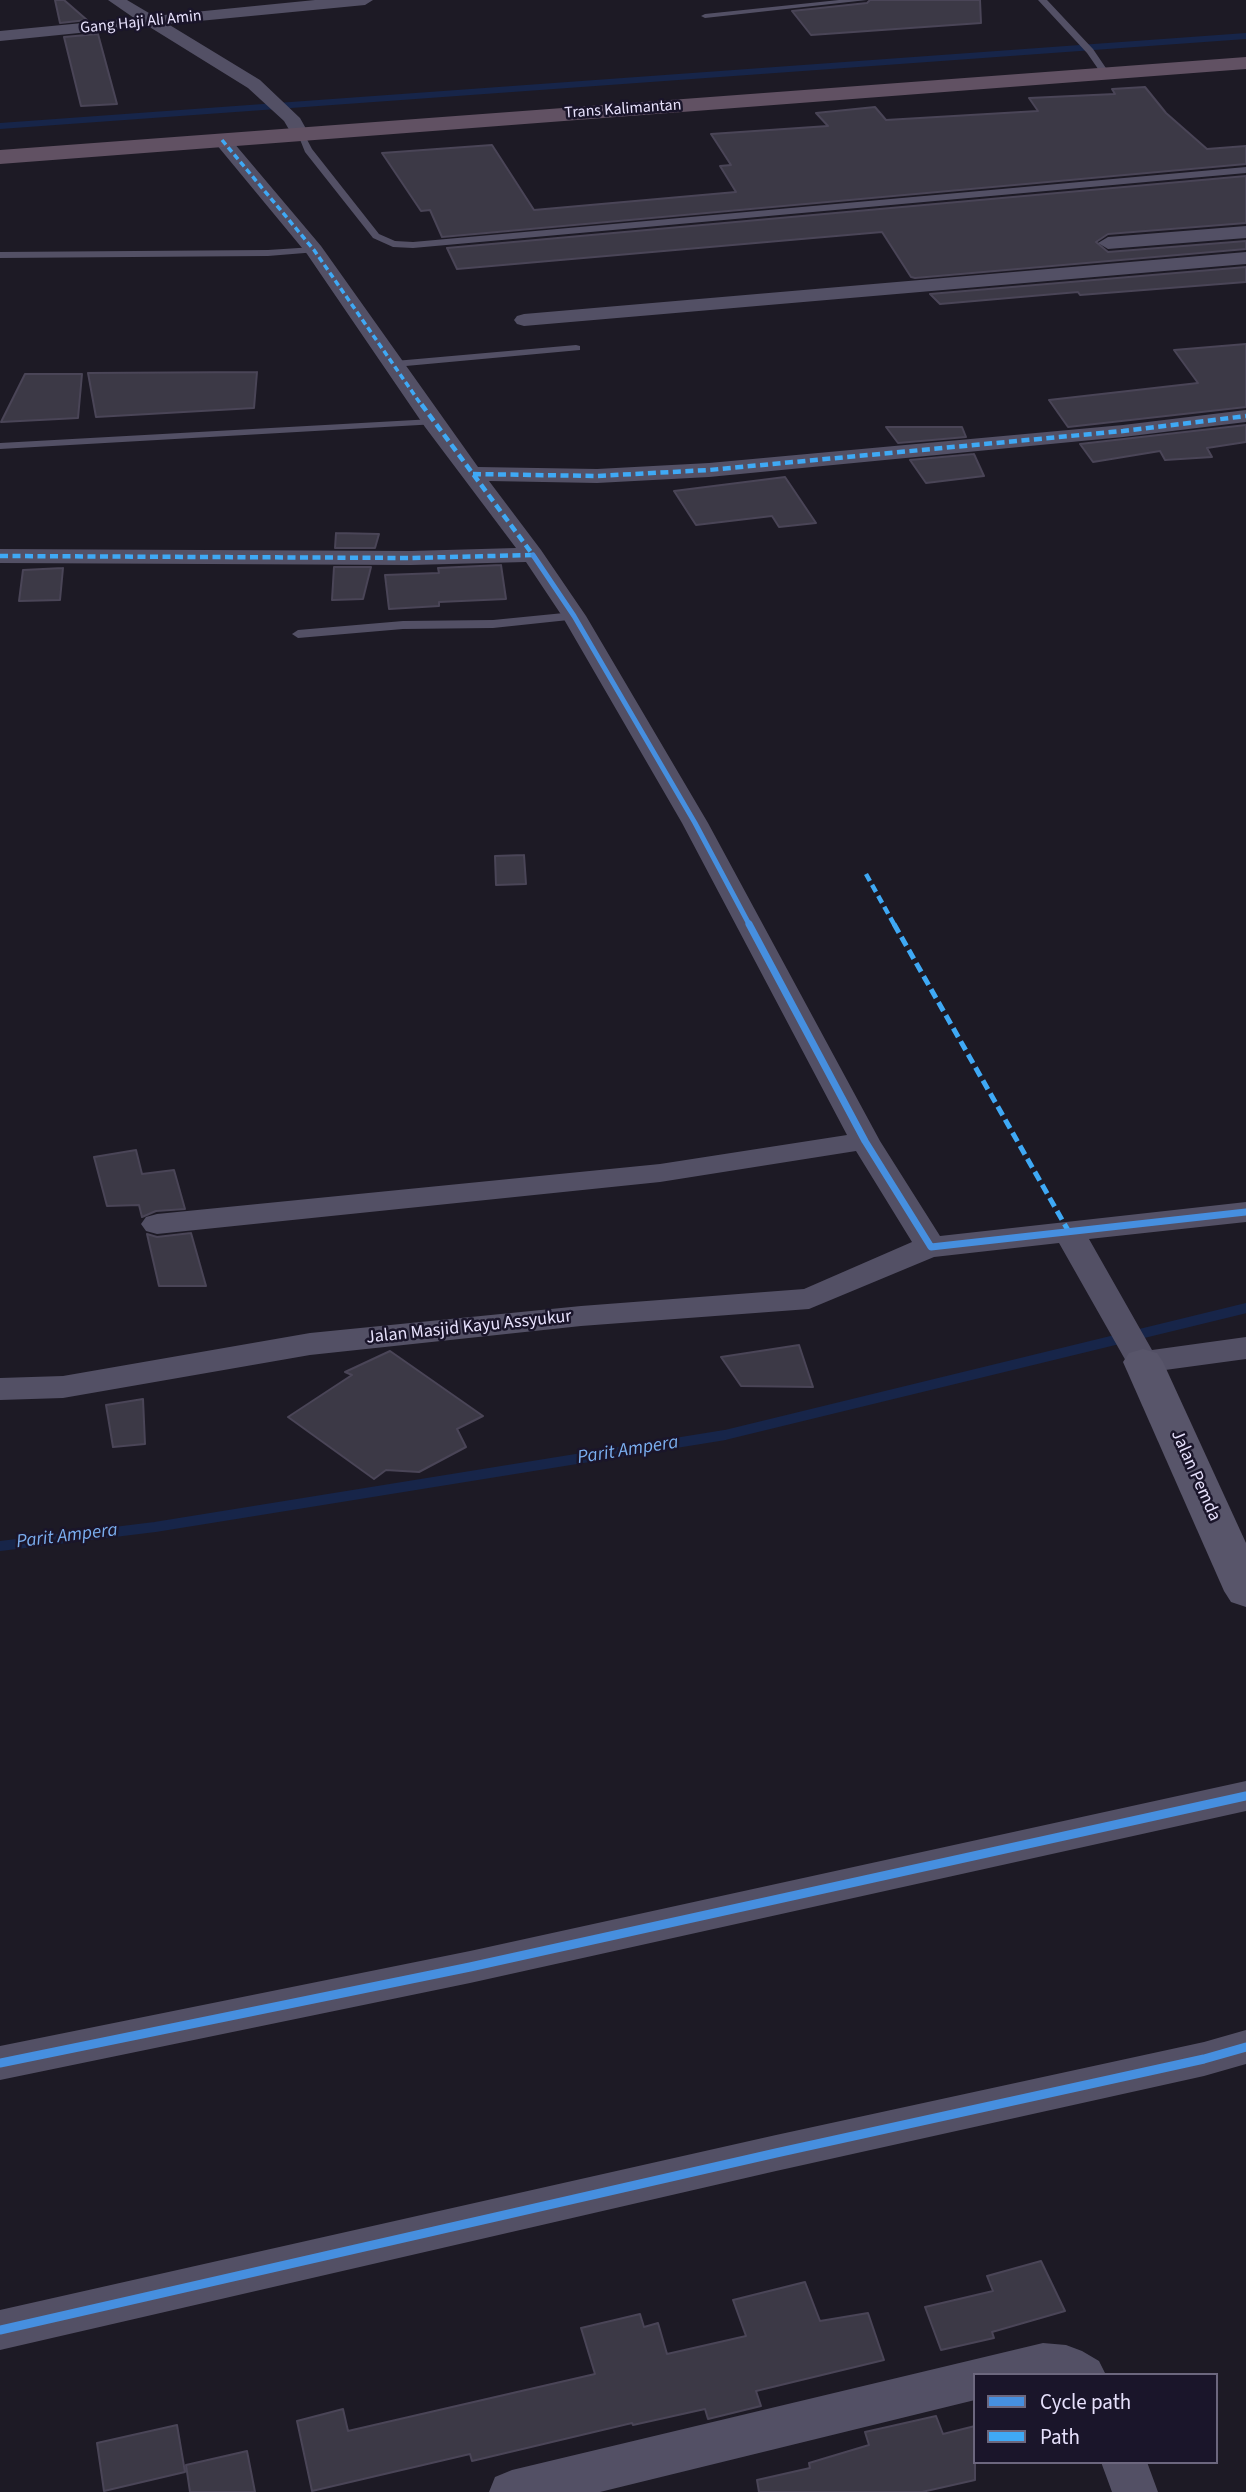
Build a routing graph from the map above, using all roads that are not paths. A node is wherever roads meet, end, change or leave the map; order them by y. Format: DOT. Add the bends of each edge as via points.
graph roads {
  1 [pos="117,0"];
  2 [pos="365,0"];
  3 [pos="863,0"];
  4 [pos="1042,0"];
  5 [pos="705,16"];
  6 [pos="153,22"];
  7 [pos="0,36"];
  8 [pos="1246,62"];
  9 [pos="1105,74"];
  10 [pos="300,134"];
  11 [pos="222,140"];
  12 [pos="0,157"];
  13 [pos="1246,170"];
  14 [pos="1246,232"];
  15 [pos="1108,243"];
  16 [pos="314,250"];
  17 [pos="0,255"];
  18 [pos="1246,258"];
  19 [pos="524,320"];
  20 [pos="576,348"];
  21 [pos="394,364"];
  22 [pos="1246,416"];
  23 [pos="433,422"];
  24 [pos="0,446"];
  25 [pos="473,474"];
  26 [pos="533,555"];
  27 [pos="0,556"];
  28 [pos="574,616"];
  29 [pos="298,635"];
  30 [pos="865,1141"];
  31 [pos="1246,1212"];
  32 [pos="157,1224"];
  33 [pos="1069,1232"];
  34 [pos="931,1246"];
  35 [pos="1246,1348"];
  36 [pos="1153,1356"];
  37 [pos="0,1389"];
  38 [pos="1246,1591"];
  39 [pos="1246,1796"];
  40 [pos="1246,2047"];
  41 [pos="0,2063"];
  42 [pos="0,2330"];
  43 [pos="1001,2373"];
  44 [pos="1080,2373"];
  45 [pos="973,2379"];
  46 [pos="1125,2464"];
  47 [pos="512,2492"];
  48 [pos="1135,2492"];
  1 -- 6 [label="street"];
  2 -- 6 [label="street, Gang Haji Ali Amin"];
  3 -- 5 [label="lane"];
  4 -- 9 [label="lane"];
  6 -- 7 [label="street, Gang Haji Ali Amin"];
  6 -- 10 [label="street" via="254,84 281,107"];
  8 -- 9 [label="highway, Trans Kalimantan"];
  9 -- 10 [label="highway, Trans Kalimantan"];
  10 -- 11 [label="highway, Trans Kalimantan"];
  10 -- 13 [label="lane" via="376,236 393,244 413,245"];
  11 -- 12 [label="highway, Trans Kalimantan"];
  11 -- 16 [label="street"];
  14 -- 15 [label="street"];
  16 -- 17 [label="lane"];
  16 -- 21 [label="street"];
  18 -- 19 [label="street"];
  20 -- 21 [label="lane"];
  21 -- 23 [label="street"];
  22 -- 25 [label="street" via="722,469"];
  23 -- 24 [label="lane"];
  23 -- 25 [label="street"];
  25 -- 26 [label="street"];
  26 -- 27 [label="street"];
  26 -- 28 [label="street"];
  28 -- 29 [label="lane"];
  28 -- 30 [label="street" via="695,822"];
  30 -- 32 [label="street" via="635,1175"];
  30 -- 34 [label="street"];
  31 -- 33 [label="street, Jalan Masjid Kayu Assyukur"];
  33 -- 34 [label="street, Jalan Masjid Kayu Assyukur"];
  33 -- 36 [label="street" via="1114,1312"];
  34 -- 37 [label="street, Jalan Masjid Kayu Assyukur" via="808,1299 310,1344 63,1387"];
  35 -- 36 [label="street"];
  36 -- 38 [label="street, Jalan Pemda"];
  39 -- 41 [label="street" via="470,1967"];
  40 -- 42 [label="street"];
  43 -- 44 [label="street" via="1043,2362 1066,2365"];
  45 -- 47 [label="street"];
  46 -- 48 [label="street"];
}
